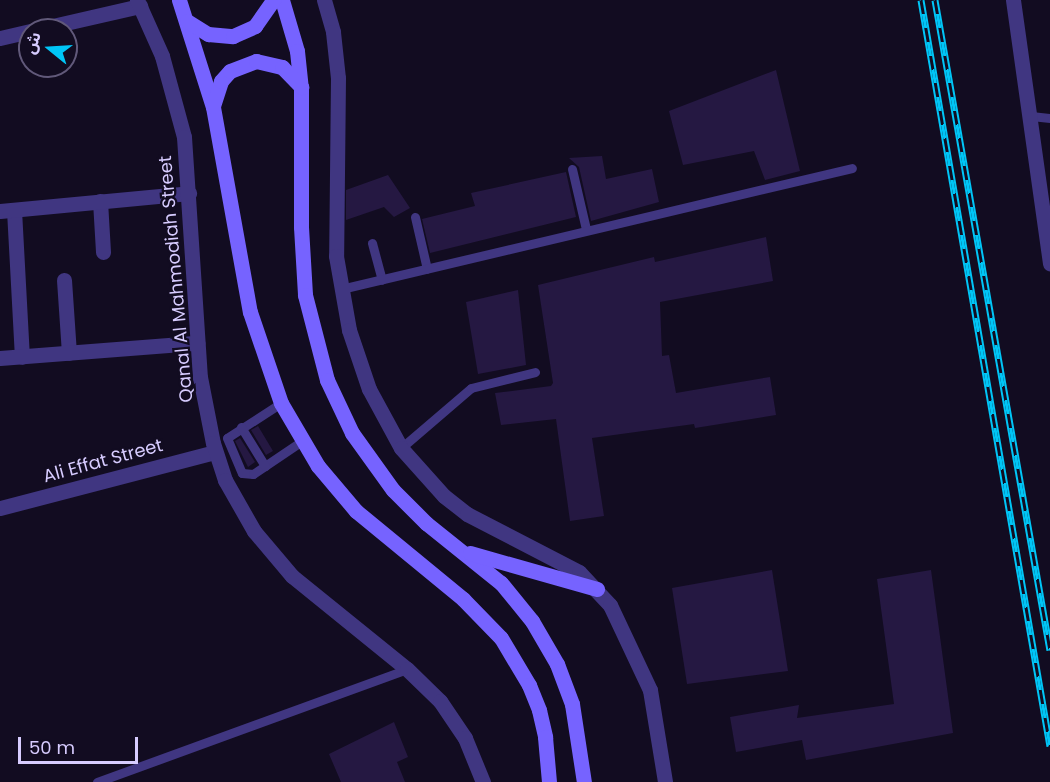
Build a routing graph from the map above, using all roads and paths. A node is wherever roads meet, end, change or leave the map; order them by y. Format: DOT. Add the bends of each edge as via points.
graph roads {
  1 [pos="178,0"];
  2 [pos="273,0"];
  3 [pos="282,0"];
  4 [pos="324,0"];
  5 [pos="1013,0"];
  6 [pos="138,3"];
  7 [pos="78,19"];
  8 [pos="187,21"];
  9 [pos="18,34"];
  10 [pos="0,38"];
  11 [pos="301,87"];
  12 [pos="213,107"];
  13 [pos="1031,116"];
  14 [pos="1050,118"];
  15 [pos="852,168"];
  16 [pos="572,169"];
  17 [pos="189,193"];
  18 [pos="100,201"];
  19 [pos="7,210"];
  20 [pos="415,218"];
  21 [pos="586,229"];
  22 [pos="372,243"];
  23 [pos="103,252"];
  24 [pos="1050,263"];
  25 [pos="427,269"];
  26 [pos="64,279"];
  27 [pos="382,280"];
  28 [pos="341,289"];
  29 [pos="197,343"];
  30 [pos="69,353"];
  31 [pos="22,357"];
  32 [pos="0,358"];
  33 [pos="535,372"];
  34 [pos="281,403"];
  35 [pos="241,427"];
  36 [pos="302,441"];
  37 [pos="218,444"];
  38 [pos="401,448"];
  39 [pos="265,466"];
  40 [pos="0,508"];
  41 [pos="462,551"];
  42 [pos="597,589"];
  43 [pos="407,669"];
  44 [pos="97,782"];
  45 [pos="483,782"];
  46 [pos="549,782"];
  47 [pos="584,782"];
  48 [pos="665,782"];
  1 -- 8 [label="main road"];
  2 -- 8 [label="main road" via="255,26 233,36 208,34"];
  3 -- 11 [label="main road" via="297,51"];
  4 -- 28 [label="street" via="333,32 338,78 334,222"];
  5 -- 13 [label="street"];
  6 -- 7 [label="street"];
  6 -- 17 [label="street, Qanal Al Mahmodiah Street" via="162,56 178,110"];
  8 -- 12 [label="main road"];
  9 -- 10 [label="street"];
  11 -- 12 [label="main road" via="282,67 255,61 230,71 221,81"];
  11 -- 41 [label="main road" via="302,265 310,324 324,371 352,433 378,472 409,507"];
  12 -- 34 [label="main road" via="250,312"];
  13 -- 14 [label="lane"];
  13 -- 24 [label="street"];
  15 -- 21 [label="lane"];
  16 -- 21 [label="lane"];
  17 -- 18 [label="street"];
  17 -- 29 [label="street, Qanal Al Mahmodiah Street"];
  18 -- 19 [label="street"];
  18 -- 23 [label="street"];
  19 -- 31 [label="street"];
  20 -- 25 [label="lane"];
  21 -- 25 [label="lane"];
  22 -- 27 [label="lane"];
  25 -- 27 [label="lane"];
  26 -- 30 [label="street"];
  27 -- 28 [label="lane"];
  28 -- 38 [label="street" via="361,370"];
  29 -- 30 [label="street"];
  29 -- 37 [label="street, Qanal Al Mahmodiah Street"];
  30 -- 31 [label="street"];
  31 -- 32 [label="street"];
  33 -- 38 [label="lane" via="471,388"];
  34 -- 35 [label="lane"];
  34 -- 36 [label="main road"];
  35 -- 37 [label="lane"];
  35 -- 39 [label="lane"];
  36 -- 39 [label="lane"];
  36 -- 46 [label="main road" via="356,511 463,599 501,638 539,710"];
  37 -- 39 [label="lane" via="244,475 250,476"];
  37 -- 40 [label="street, Ali Effat Street"];
  37 -- 43 [label="street, Qanal Al Mahmodiah Street" via="238,506 272,555 314,596"];
  38 -- 42 [label="street" via="423,476 467,514 558,559"];
  41 -- 42 [label="main road"];
  41 -- 47 [label="main road" via="517,602 550,650 575,714"];
  42 -- 48 [label="street" via="621,623 646,681 657,718"];
  43 -- 44 [label="lane"];
  43 -- 45 [label="street, Qanal Al Mahmodiah Street" via="453,718"];
}
